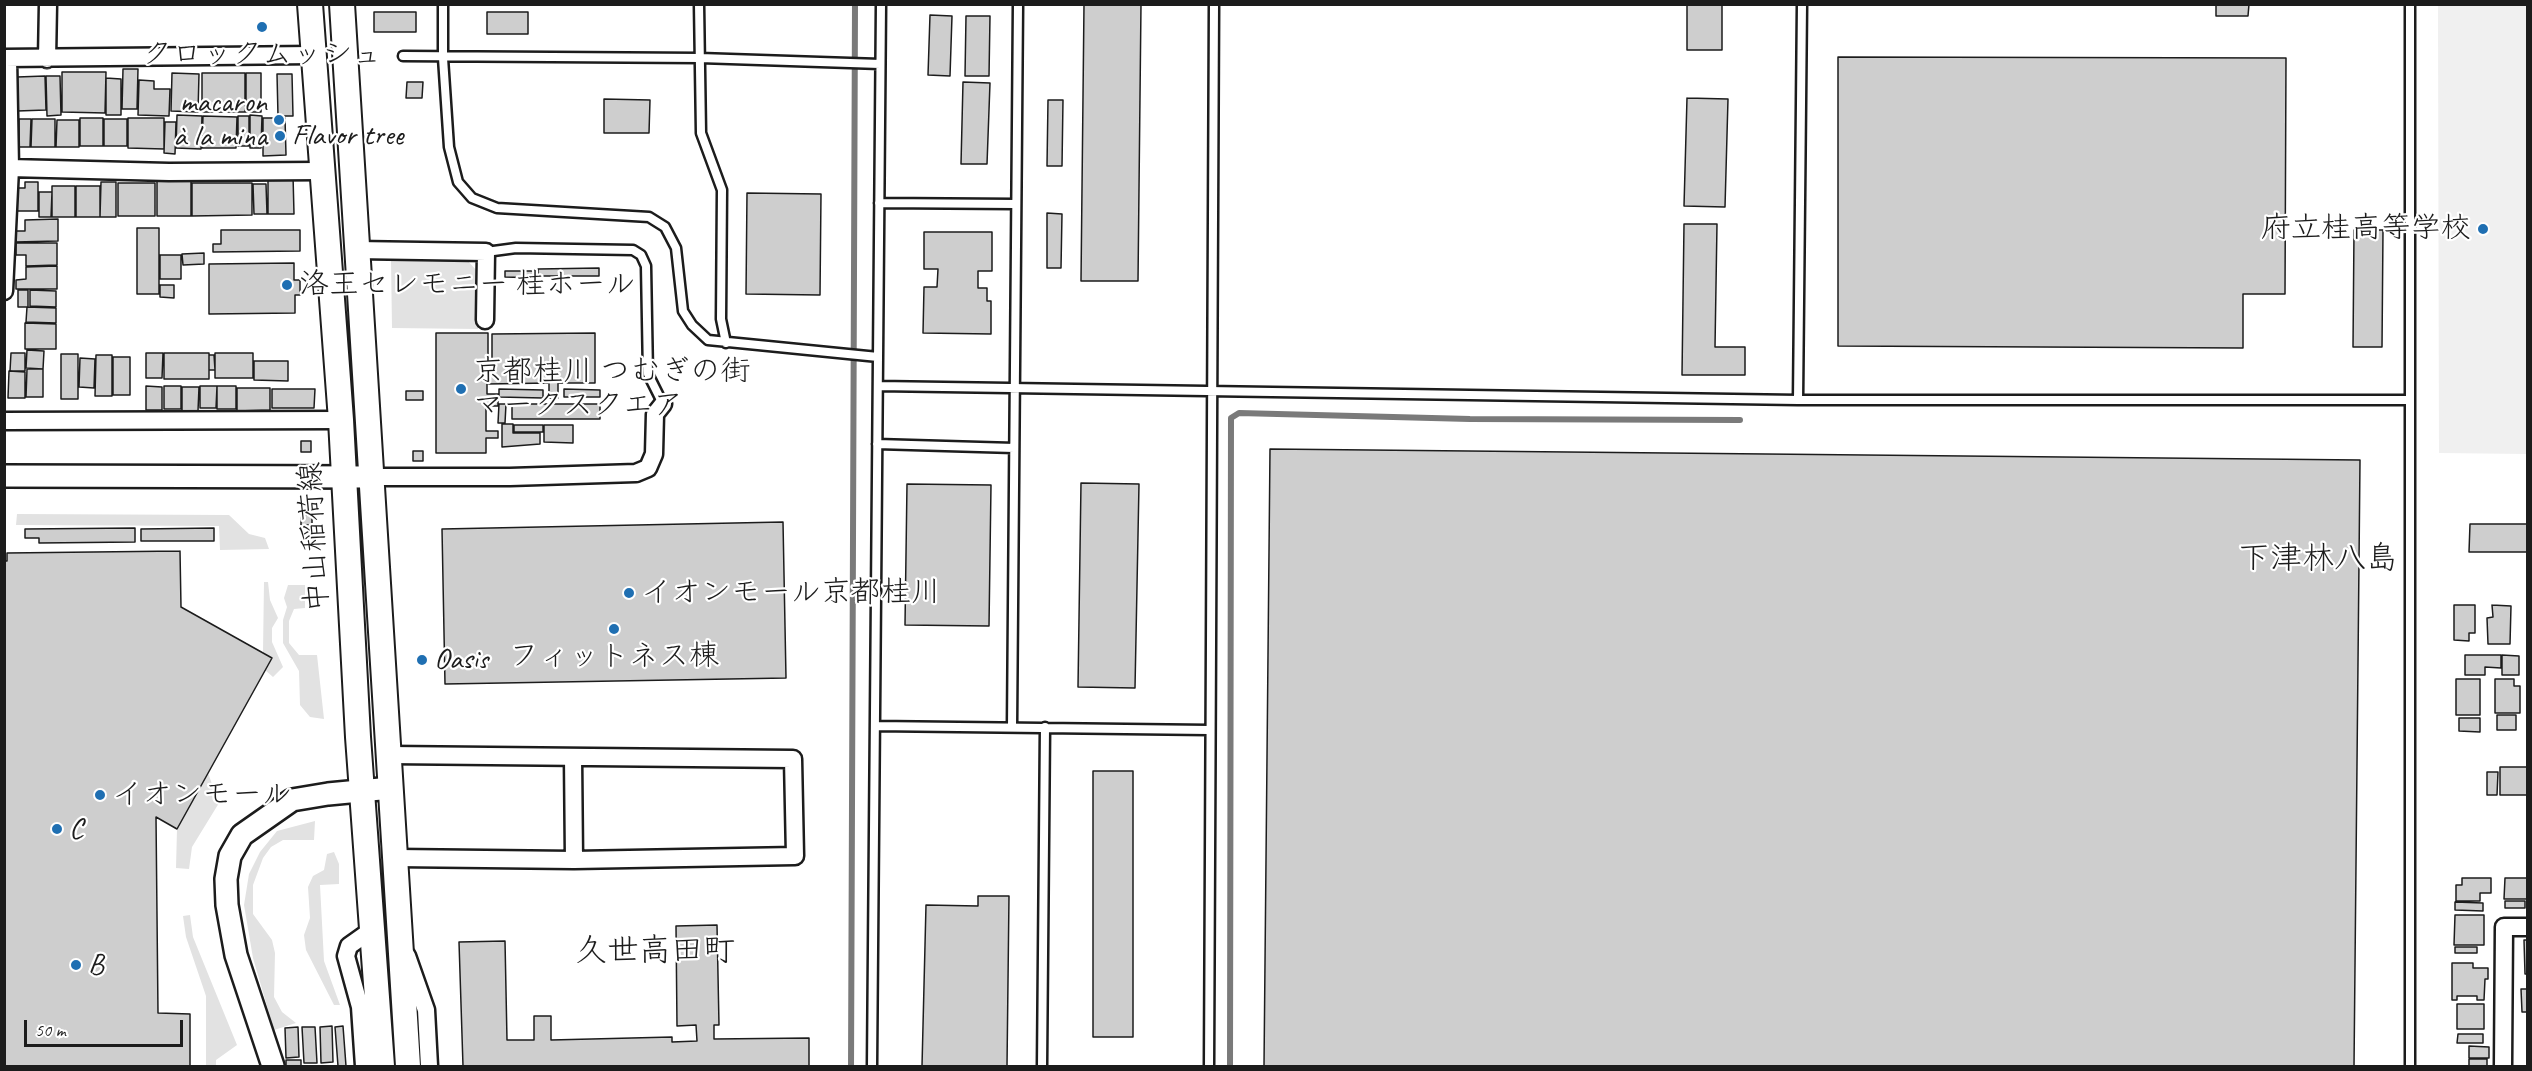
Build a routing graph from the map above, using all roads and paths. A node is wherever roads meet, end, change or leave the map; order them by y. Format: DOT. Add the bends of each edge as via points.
graph roads {
  1 [pos="48,4"];
  2 [pos="310,4"];
  3 [pos="342,4"];
  4 [pos="443,4"];
  5 [pos="699,4"];
  6 [pos="881,4"];
  7 [pos="1018,4"];
  8 [pos="1214,4"];
  9 [pos="1802,4"];
  10 [pos="2410,4"];
  11 [pos="314,55"];
  12 [pos="403,56"];
  13 [pos="6,58"];
  14 [pos="443,58"];
  15 [pos="700,58"];
  16 [pos="47,59"];
  17 [pos="880,64"];
  18 [pos="9,168"];
  19 [pos="321,171"];
  20 [pos="879,203"];
  21 [pos="1016,204"];
  22 [pos="356,250"];
  23 [pos="486,252"];
  24 [pos="4,291"];
  25 [pos="485,320"];
  26 [pos="726,343"];
  27 [pos="878,357"];
  28 [pos="878,387"];
  29 [pos="1015,390"];
  30 [pos="1211,393"];
  31 [pos="2408,399"];
  32 [pos="1798,400"];
  33 [pos="663,404"];
  34 [pos="341,420"];
  35 [pos="4,421"];
  36 [pos="877,444"];
  37 [pos="1014,448"];
  38 [pos="4,476"];
  39 [pos="370,477"];
  40 [pos="343,479"];
  41 [pos="875,726"];
  42 [pos="1012,726"];
  43 [pos="1045,727"];
  44 [pos="1209,730"];
  45 [pos="389,755"];
  46 [pos="573,757"];
  47 [pos="392,788"];
  48 [pos="362,791"];
  49 [pos="396,858"];
  50 [pos="574,860"];
  51 [pos="2528,927"];
  52 [pos="373,929"];
  53 [pos="401,938"];
  54 [pos="273,1066"];
  55 [pos="364,1066"];
  56 [pos="382,1066"];
  57 [pos="408,1066"];
  58 [pos="429,1066"];
  59 [pos="872,1066"];
  60 [pos="1042,1066"];
  61 [pos="1209,1066"];
  62 [pos="2410,1066"];
  63 [pos="2503,1066"];
  1 -- 16 [label="street"];
  2 -- 11 [label="main road, 中山稲荷線"];
  3 -- 22 [label="main road, 中山稲荷線"];
  4 -- 14 [label="lane"];
  5 -- 15 [label="lane"];
  6 -- 17 [label="lane"];
  7 -- 21 [label="lane"];
  8 -- 30 [label="lane"];
  9 -- 32 [label="lane"];
  10 -- 31 [label="lane"];
  11 -- 16 [label="street"];
  11 -- 19 [label="main road, 中山稲荷線"];
  12 -- 14 [label="lane"];
  13 -- 16 [label="street"];
  13 -- 18 [label="street"];
  14 -- 15 [label="lane"];
  14 -- 26 [label="lane" via="449,147 458,182 472,198 497,208 649,217 665,227 676,248 683,311 708,340"];
  15 -- 17 [label="lane"];
  15 -- 26 [label="lane" via="701,133 722,190 721,319"];
  17 -- 20 [label="lane"];
  18 -- 19 [label="street"];
  18 -- 24 [label="street"];
  19 -- 34 [label="main road, 中山稲荷線"];
  20 -- 21 [label="lane"];
  20 -- 27 [label="lane"];
  21 -- 29 [label="lane"];
  22 -- 23 [label="street"];
  22 -- 39 [label="main road, 中山稲荷線"];
  23 -- 25 [label="street"];
  23 -- 33 [label="lane" via="516,248 633,250 641,255 646,266 648,374"];
  26 -- 27 [label="lane"];
  27 -- 28 [label="lane"];
  28 -- 29 [label="lane"];
  28 -- 36 [label="lane"];
  29 -- 30 [label="lane"];
  29 -- 37 [label="lane"];
  30 -- 32 [label="lane"];
  30 -- 44 [label="lane"];
  31 -- 32 [label="lane"];
  31 -- 62 [label="lane"];
  33 -- 39 [label="street" via="655,414 654,454 648,468 636,473"];
  34 -- 35 [label="street"];
  34 -- 40 [label="main road, 中山稲荷線"];
  36 -- 37 [label="lane"];
  36 -- 41 [label="lane"];
  37 -- 42 [label="lane"];
  38 -- 40 [label="street"];
  39 -- 40 [label="street"];
  39 -- 45 [label="main road, 中山稲荷線"];
  40 -- 48 [label="main road, 中山稲荷線"];
  41 -- 42 [label="lane"];
  41 -- 59 [label="lane"];
  42 -- 43 [label="lane"];
  43 -- 44 [label="lane"];
  43 -- 60 [label="lane"];
  44 -- 61 [label="lane"];
  45 -- 46 [label="street"];
  45 -- 47 [label="main road, 中山稲荷線"];
  46 -- 50 [label="street"];
  46 -- 50 [label="street" via="794,759 795,855"];
  47 -- 48 [label="street"];
  47 -- 49 [label="main road, 中山稲荷線"];
  48 -- 52 [label="main road, 中山稲荷線"];
  48 -- 54 [label="street" via="292,801 242,835 230,856 226,887 236,955"];
  49 -- 50 [label="street"];
  49 -- 53 [label="main road, 中山稲荷線"];
  51 -- 63 [label="street" via="2504,927"];
  52 -- 55 [label="street" via="349,946 346,956 360,1007"];
  52 -- 56 [label="main road, 中山稲荷線"];
  53 -- 57 [label="main road, 中山稲荷線"];
  53 -- 58 [label="street" via="426,1010"];
}
